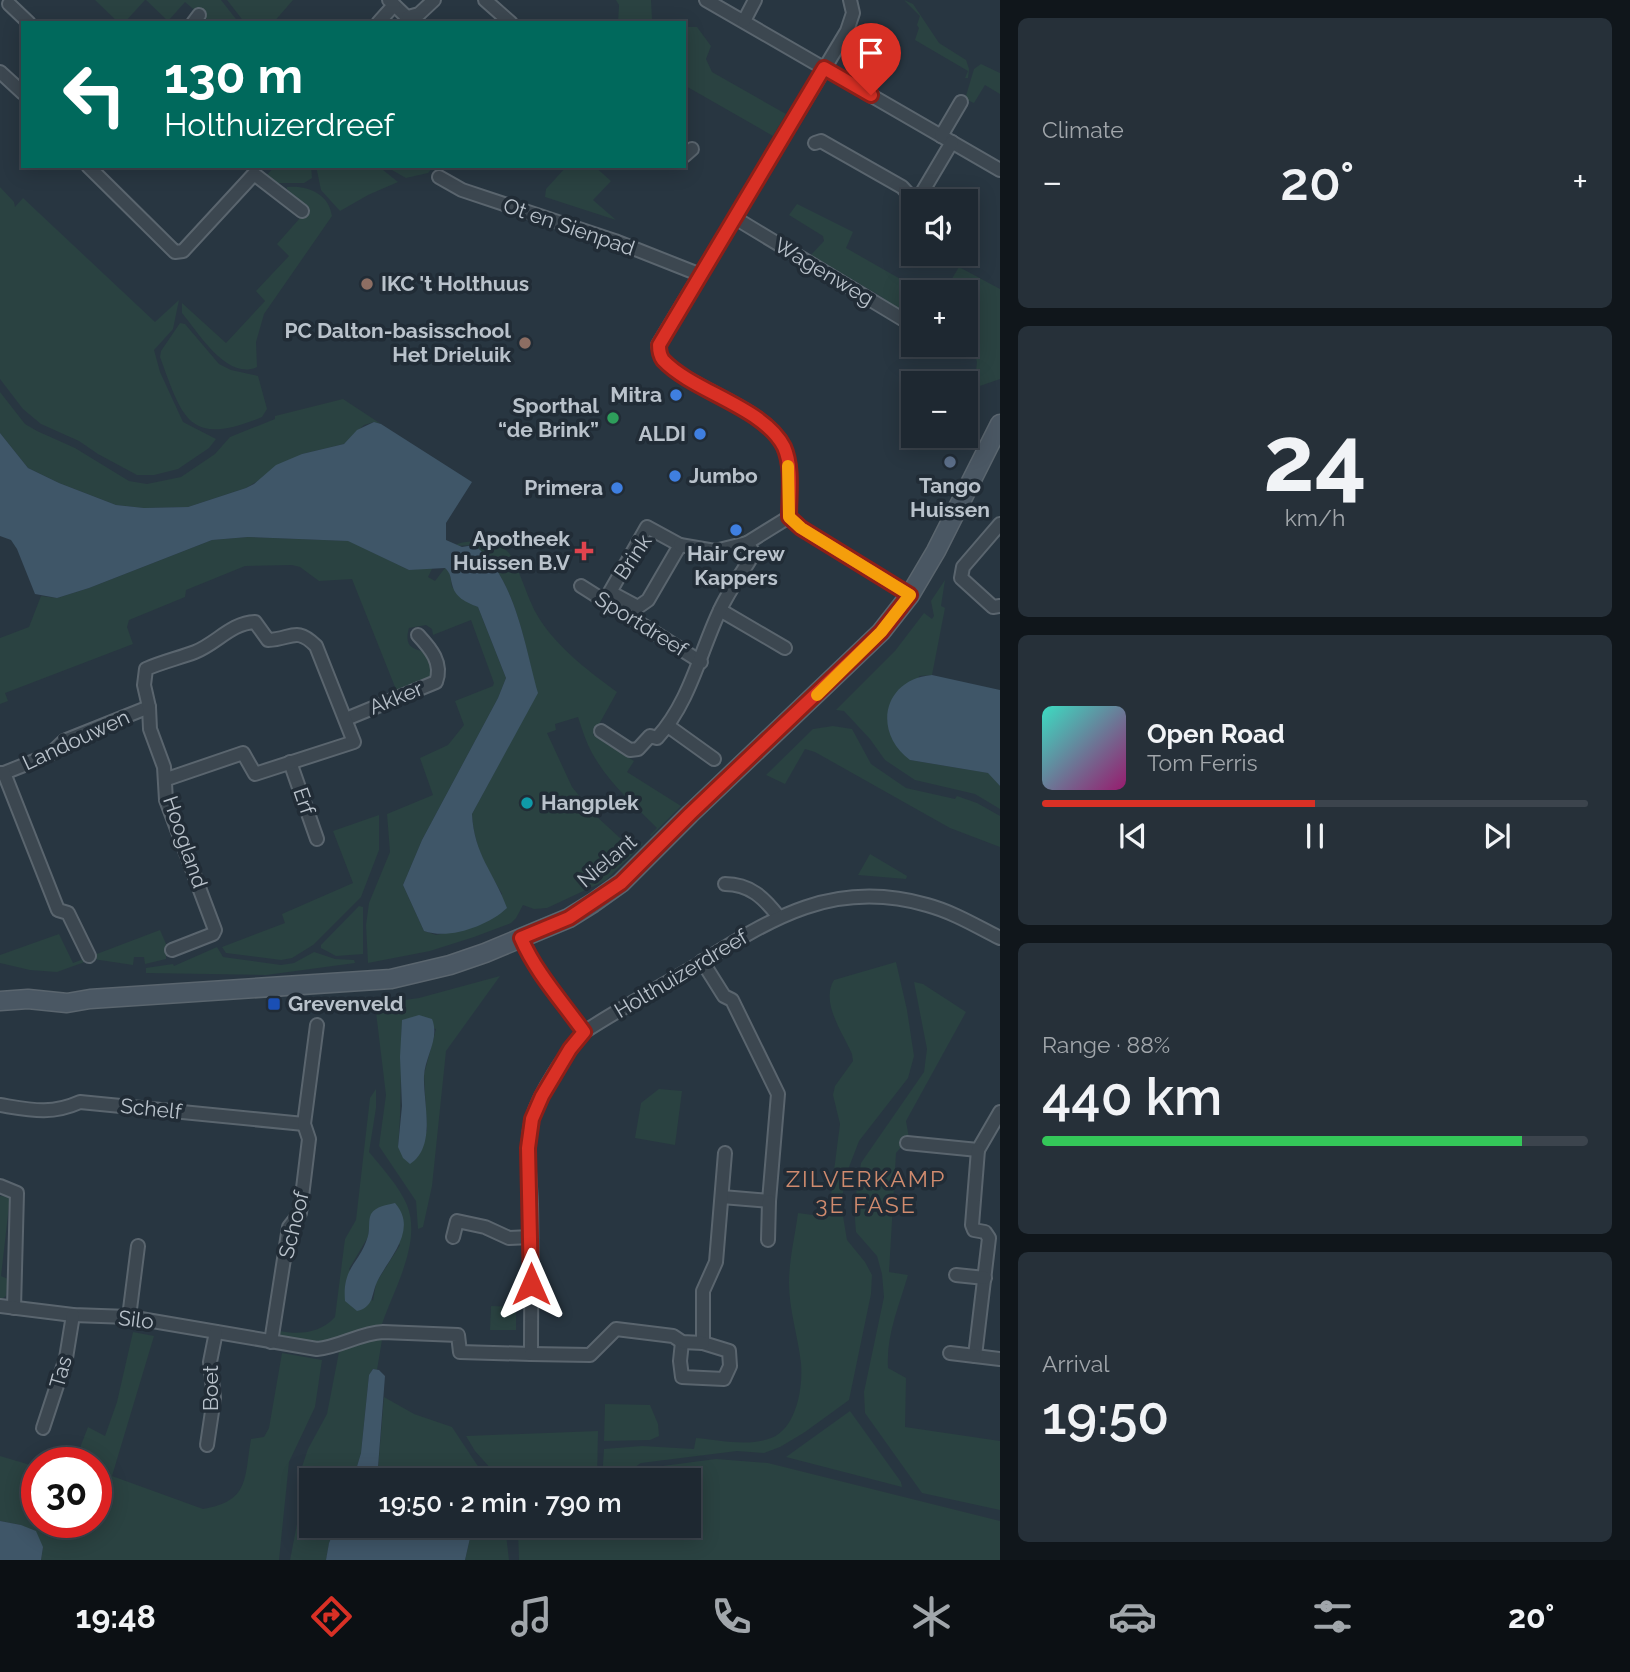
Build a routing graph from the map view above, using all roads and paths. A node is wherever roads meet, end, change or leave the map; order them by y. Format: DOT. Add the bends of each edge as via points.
graph roads {
  1 [pos="434,0"];
  2 [pos="485,0"];
  3 [pos="706,0"];
  4 [pos="755,0"];
  5 [pos="850,0"];
  6 [pos="391,2"];
  7 [pos="9,4"];
  8 [pos="410,20"];
  9 [pos="27,21"];
  10 [pos="379,21"];
  11 [pos="509,21"];
  12 [pos="744,21"];
  13 [pos="824,68"];
  14 [pos="0,72"];
  15 [pos="21,91"];
  16 [pos="961,102"];
  17 [pos="946,139"];
  18 [pos="816,143"];
  19 [pos="90,168"];
  20 [pos="1000,170"];
  21 [pos="439,177"];
  22 [pos="904,189"];
  23 [pos="922,189"];
  24 [pos="302,211"];
  25 [pos="735,218"];
  26 [pos="701,275"];
  27 [pos="901,318"];
  28 [pos="1000,424"];
  29 [pos="789,517"];
  30 [pos="1000,524"];
  31 [pos="747,543"];
  32 [pos="680,545"];
  33 [pos="581,586"];
  34 [pos="910,595"];
  35 [pos="1000,606"];
  36 [pos="720,610"];
  37 [pos="418,635"];
  38 [pos="785,648"];
  39 [pos="701,662"];
  40 [pos="149,707"];
  41 [pos="346,719"];
  42 [pos="668,726"];
  43 [pos="601,731"];
  44 [pos="715,759"];
  45 [pos="290,762"];
  46 [pos="2,773"];
  47 [pos="167,779"];
  48 [pos="317,839"];
  49 [pos="726,884"];
  50 [pos="778,916"];
  51 [pos="521,938"];
  52 [pos="1000,938"];
  53 [pos="172,950"];
  54 [pos="89,956"];
  55 [pos="702,961"];
  56 [pos="0,989"];
  57 [pos="90,999"];
  58 [pos="0,1001"];
  59 [pos="317,1025"];
  60 [pos="584,1032"];
  61 [pos="0,1105"];
  62 [pos="1000,1112"];
  63 [pos="304,1125"];
  64 [pos="907,1143"];
  65 [pos="978,1150"];
  66 [pos="725,1153"];
  67 [pos="0,1186"];
  68 [pos="722,1197"];
  69 [pos="769,1201"];
  70 [pos="453,1237"];
  71 [pos="531,1237"];
  72 [pos="768,1240"];
  73 [pos="138,1246"];
  74 [pos="956,1275"];
  75 [pos="985,1278"];
  76 [pos="7,1307"];
  77 [pos="73,1315"];
  78 [pos="129,1317"];
  79 [pos="216,1332"];
  80 [pos="271,1342"];
  81 [pos="682,1342"];
  82 [pos="703,1343"];
  83 [pos="950,1353"];
  84 [pos="531,1354"];
  85 [pos="975,1356"];
  86 [pos="1000,1359"];
  87 [pos="43,1428"];
  88 [pos="207,1445"];
  1 -- 8 [label="street"];
  2 -- 11 [label="street"];
  3 -- 12 [label="street"];
  4 -- 12 [label="street"];
  5 -- 13 [label="street" via="853,13 847,31"];
  6 -- 8 [label="street"];
  6 -- 10 [label="street"];
  7 -- 9 [label="street"];
  12 -- 13 [label="street"];
  13 -- 17 [label="street"];
  13 -- 25 [label="street"];
  14 -- 15 [label="street"];
  16 -- 17 [label="street"];
  17 -- 20 [label="street"];
  17 -- 23 [label="street"];
  18 -- 22 [label="street" via="821,141"];
  19 -- 24 [label="street" via="175,252 183,251 254,174"];
  21 -- 26 [label="street, Ot en Sienpad" via="462,190"];
  25 -- 26 [label="street"];
  25 -- 27 [label="street, Wagenweg"];
  26 -- 29 [label="street" via="659,345 662,358 778,436 786,450"];
  28 -- 34 [label="street, Nielant"];
  29 -- 31 [label="street, Brink"];
  29 -- 34 [label="street"];
  30 -- 35 [label="street" via="963,567 961,578 993,607"];
  31 -- 32 [label="street, Brink" via="715,551"];
  31 -- 36 [label="street, Sportdreef" via="754,553"];
  32 -- 32 [label="street, Brink" via="647,527 610,592 639,607 648,600"];
  33 -- 39 [label="street, Sportdreef"];
  34 -- 51 [label="street, Nielant" via="881,632 621,883 569,918"];
  36 -- 38 [label="street"];
  36 -- 39 [label="street, Sportdreef"];
  37 -- 41 [label="street, Akker" via="432,651 439,672 436,682"];
  39 -- 42 [label="street, Sportdreef"];
  40 -- 41 [label="street, Landouwen" via="146,668 197,651 243,622 255,622 268,640 297,633 316,646"];
  40 -- 46 [label="street, Landouwen" via="64,741 48,755"];
  40 -- 47 [label="street, Hoogland" via="150,729"];
  41 -- 45 [label="street, Landouwen" via="354,742"];
  42 -- 43 [label="street, Sportdreef" via="657,738 650,736 631,750"];
  42 -- 44 [label="street"];
  45 -- 47 [label="street" via="254,774 243,753"];
  45 -- 48 [label="street, Erf"];
  46 -- 54 [label="street" via="58,909 68,913"];
  47 -- 53 [label="street, Hoogland" via="166,800 215,930"];
  49 -- 50 [label="street" via="739,884 763,897"];
  50 -- 52 [label="street, Holthuizerdreef" via="830,900 880,897 928,905"];
  50 -- 55 [label="street, Holthuizerdreef"];
  51 -- 57 [label="street, Nielant" via="450,965 391,979"];
  51 -- 60 [label="street" via="542,977"];
  55 -- 60 [label="street, Holthuizerdreef"];
  55 -- 69 [label="street" via="724,996 733,1000 778,1094"];
  56 -- 57 [label="street, Nielant" via="52,989"];
  57 -- 58 [label="street, Nielant"];
  59 -- 63 [label="street, Schoof"];
  60 -- 71 [label="street, Holthuizerdreef" via="532,1119 528,1148"];
  61 -- 63 [label="street, Schelf" via="49,1112 80,1102"];
  62 -- 65 [label="street"];
  63 -- 80 [label="street, Schoof" via="309,1139 303,1194 300,1213 289,1227"];
  64 -- 65 [label="street"];
  65 -- 75 [label="street" via="972,1225 989,1238"];
  66 -- 68 [label="street"];
  67 -- 76 [label="street" via="18,1193"];
  68 -- 69 [label="street"];
  68 -- 82 [label="street" via="716,1262 703,1291"];
  69 -- 72 [label="street"];
  70 -- 71 [label="street" via="457,1221 509,1238"];
  71 -- 84 [label="street, Holthuizerdreef"];
  73 -- 78 [label="street"];
  74 -- 75 [label="street"];
  75 -- 85 [label="street"];
  76 -- 77 [label="street, Silo"];
  77 -- 78 [label="street, Silo"];
  77 -- 87 [label="street, Tas" via="66,1358"];
  78 -- 79 [label="street, Silo"];
  79 -- 80 [label="street, Silo"];
  79 -- 88 [label="street, Boet" via="210,1362 215,1398"];
  80 -- 84 [label="street" via="317,1349 373,1332 457,1335 460,1352"];
  81 -- 82 [label="street"];
  81 -- 82 [label="street" via="682,1377 724,1379 730,1366 729,1350"];
  81 -- 84 [label="street" via="673,1336 616,1329 590,1355"];
  83 -- 85 [label="street"];
  85 -- 86 [label="street"];
}
